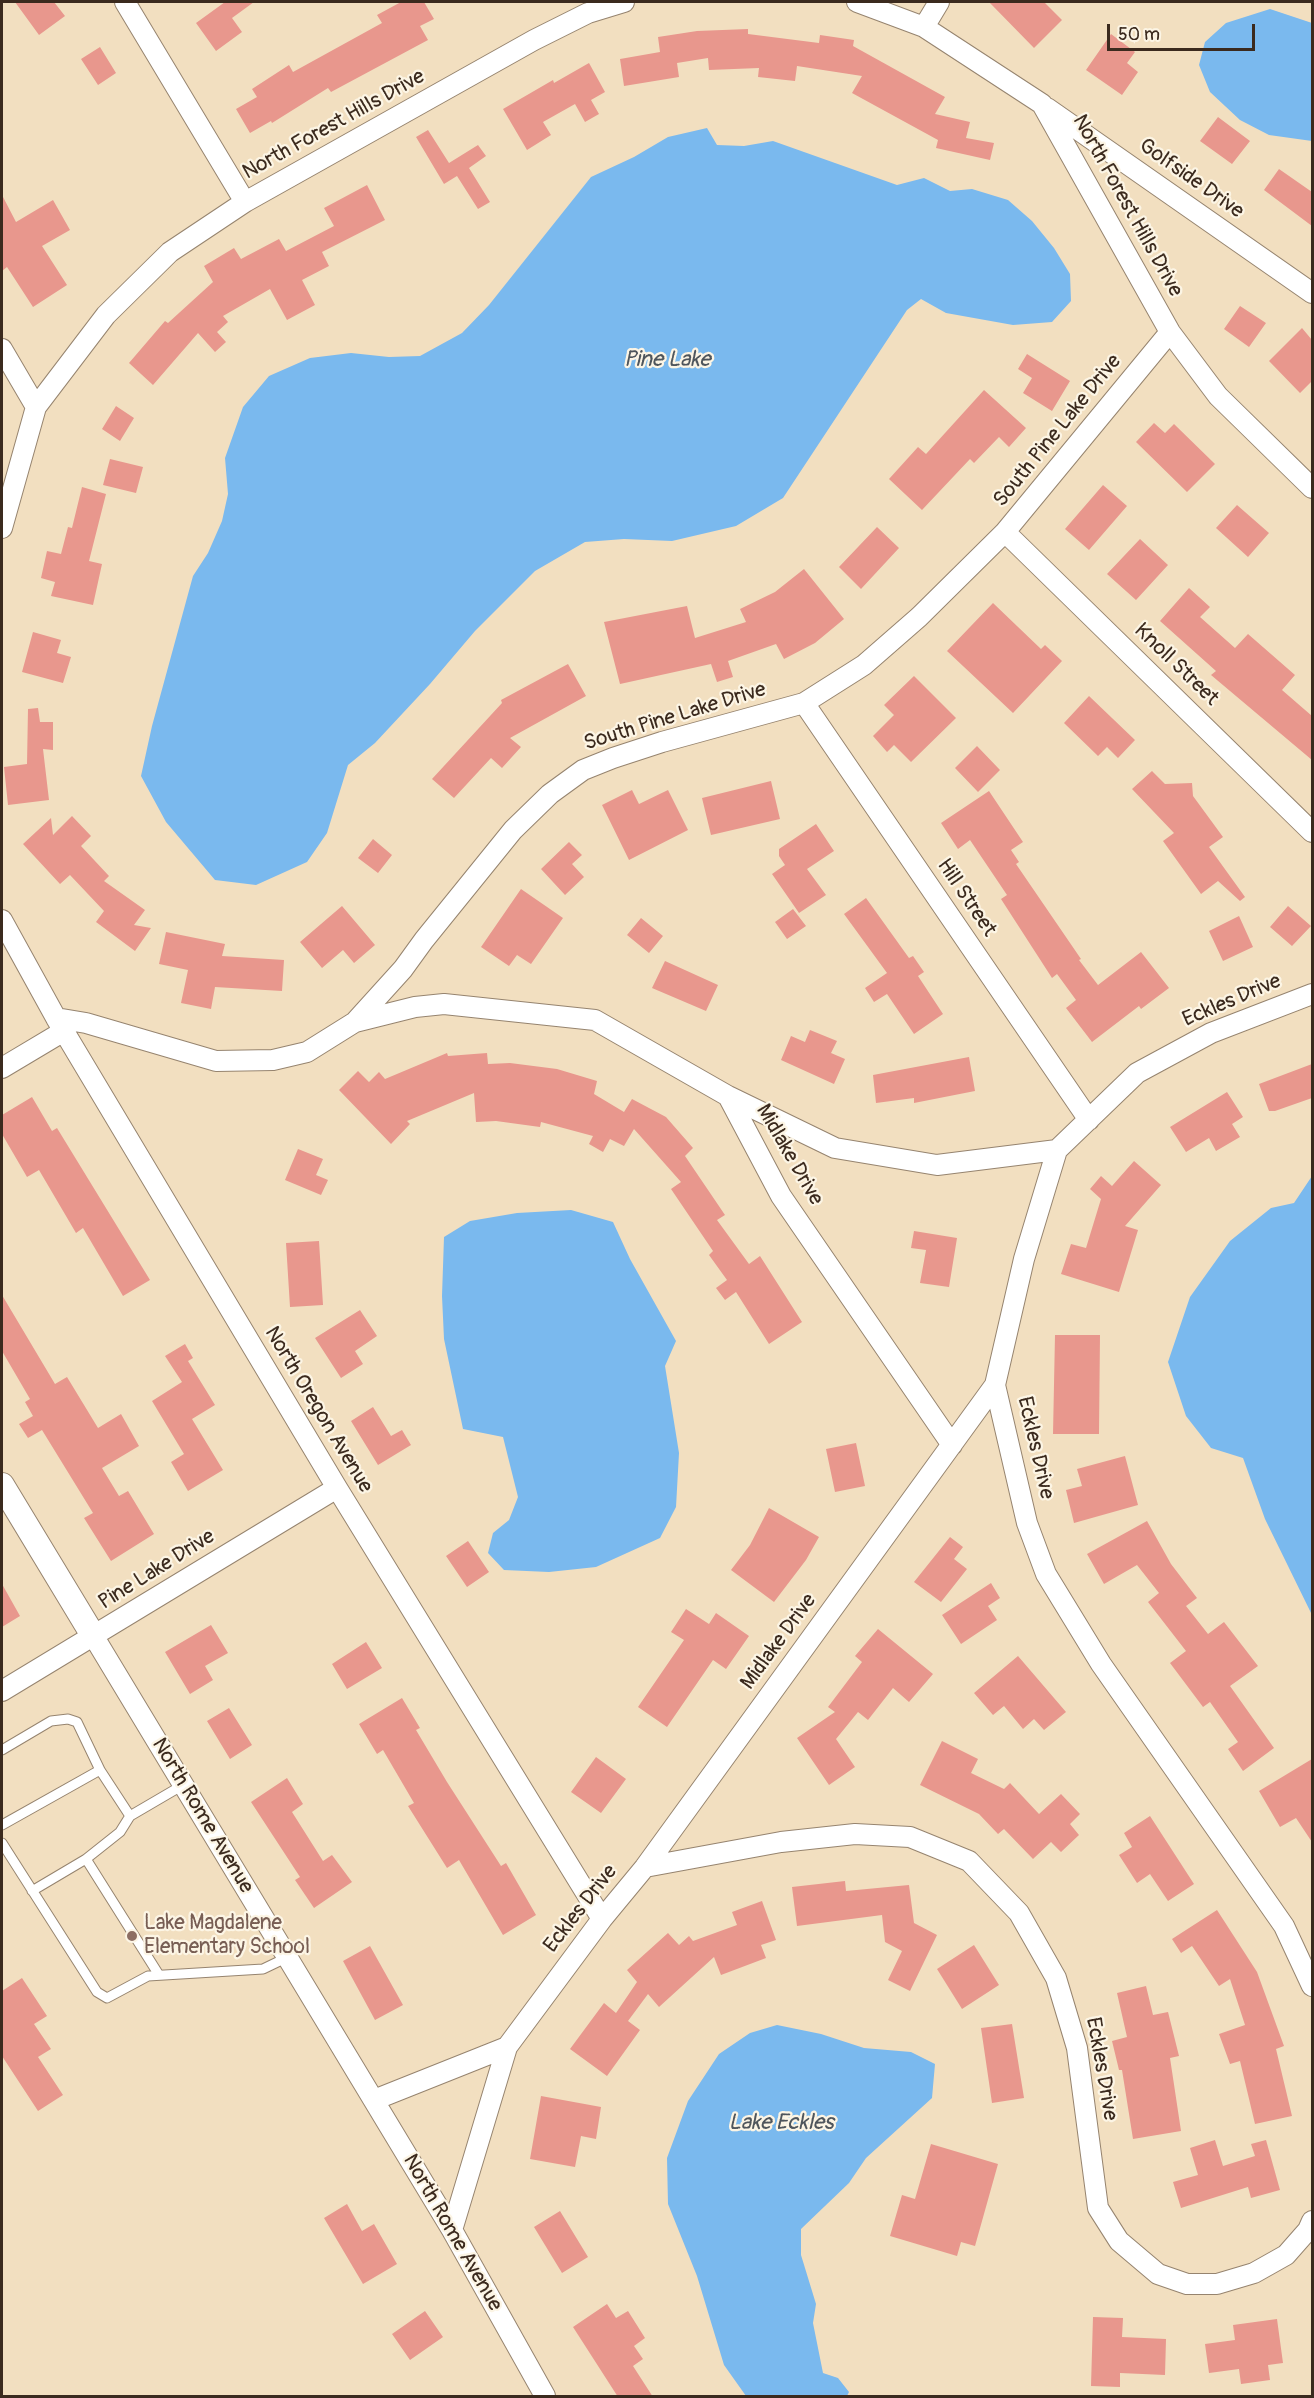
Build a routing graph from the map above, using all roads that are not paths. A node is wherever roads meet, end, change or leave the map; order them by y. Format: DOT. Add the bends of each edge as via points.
graph roads {
  1 [pos="124,2"];
  2 [pos="624,2"];
  3 [pos="857,2"];
  4 [pos="939,2"];
  5 [pos="585,7"];
  6 [pos="924,27"];
  7 [pos="1042,104"];
  8 [pos="244,202"];
  9 [pos="1312,293"];
  10 [pos="1170,332"];
  11 [pos="2,349"];
  12 [pos="36,407"];
  13 [pos="1312,488"];
  14 [pos="2,528"];
  15 [pos="1005,532"];
  16 [pos="804,703"];
  17 [pos="1312,832"];
  18 [pos="2,920"];
  19 [pos="1312,994"];
  20 [pos="355,1022"];
  21 [pos="60,1025"];
  22 [pos="2,1068"];
  23 [pos="728,1096"];
  24 [pos="1089,1120"];
  25 [pos="1057,1150"];
  26 [pos="995,1385"];
  27 [pos="952,1445"];
  28 [pos="2,1485"];
  29 [pos="337,1488"];
  30 [pos="94,1637"];
  31 [pos="2,1691"];
  32 [pos="2,1750"];
  33 [pos="100,1770"];
  34 [pos="183,1785"];
  35 [pos="130,1816"];
  36 [pos="2,1825"];
  37 [pos="2,1843"];
  38 [pos="86,1859"];
  39 [pos="645,1867"];
  40 [pos="32,1891"];
  41 [pos="602,1919"];
  42 [pos="288,1957"];
  43 [pos="159,1975"];
  44 [pos="1312,1986"];
  45 [pos="507,2047"];
  46 [pos="374,2100"];
  47 [pos="1312,2221"];
  48 [pos="452,2230"];
  49 [pos="545,2397"];
  1 -- 8 [label="street, North Forest Hills Drive"];
  2 -- 5 [label="street, North Forest Hills Drive"];
  3 -- 6 [label="street, North Forest Hills Drive"];
  4 -- 6 [label="street"];
  5 -- 8 [label="street, North Forest Hills Drive" via="534,40"];
  6 -- 7 [label="street, North Forest Hills Drive"];
  7 -- 9 [label="street, Golfside Drive"];
  7 -- 10 [label="street, North Forest Hills Drive"];
  8 -- 12 [label="street" via="170,252 106,315"];
  10 -- 13 [label="street, North Forest Hills Drive" via="1218,396"];
  10 -- 15 [label="street, South Pine Lake Drive"];
  11 -- 12 [label="street"];
  12 -- 14 [label="street"];
  15 -- 16 [label="street, South Pine Lake Drive" via="864,665"];
  15 -- 17 [label="street, Knoll Street"];
  16 -- 20 [label="street, South Pine Lake Drive" via="662,742 583,770 550,794 513,830 403,969"];
  16 -- 24 [label="street, Hill Street"];
  18 -- 21 [label="street, North Oregon Avenue"];
  19 -- 24 [label="street, Eckles Drive" via="1211,1033 1137,1073"];
  20 -- 21 [label="street, South Pine Lake Drive" via="307,1052 273,1060 216,1061 86,1023"];
  20 -- 23 [label="street, Midlake Drive" via="444,1004 595,1020"];
  21 -- 22 [label="street"];
  21 -- 29 [label="street, North Oregon Avenue"];
  23 -- 25 [label="street, Midlake Drive" via="835,1148 937,1165"];
  23 -- 27 [label="street, Midlake Drive" via="781,1196"];
  24 -- 25 [label="street, Eckles Drive"];
  25 -- 26 [label="street, Eckles Drive" via="1024,1259"];
  26 -- 27 [label="street, Midlake Drive"];
  26 -- 44 [label="street, Eckles Drive" via="1027,1523 1046,1574 1101,1664 1284,1926"];
  27 -- 39 [label="street, Midlake Drive"];
  28 -- 30 [label="street, North Rome Avenue"];
  29 -- 30 [label="street, Pine Lake Drive"];
  29 -- 41 [label="street, North Oregon Avenue"];
  30 -- 31 [label="street, Pine Lake Drive"];
  30 -- 34 [label="street, North Rome Avenue"];
  32 -- 33 [label="lane" via="51,1721 68,1719 77,1722"];
  33 -- 35 [label="lane"];
  33 -- 36 [label="lane"];
  34 -- 35 [label="lane"];
  34 -- 42 [label="street, North Rome Avenue"];
  35 -- 38 [label="lane" via="120,1832"];
  37 -- 40 [label="lane"];
  38 -- 40 [label="lane"];
  38 -- 43 [label="lane"];
  39 -- 41 [label="street, Eckles Drive"];
  39 -- 47 [label="street, Eckles Drive" via="781,1842 855,1834 910,1837 969,1862 1019,1913 1056,1978 1077,2048 1098,2208 1119,2241 1158,2274 1187,2284 1217,2284 1254,2273 1286,2255"];
  40 -- 43 [label="lane" via="97,1992 107,1998 148,1976"];
  41 -- 45 [label="street, Eckles Drive"];
  42 -- 43 [label="lane" via="263,1969"];
  42 -- 46 [label="street, North Rome Avenue"];
  45 -- 46 [label="street"];
  45 -- 48 [label="street, Eckles Drive"];
  46 -- 48 [label="street, North Rome Avenue"];
  48 -- 49 [label="street, North Rome Avenue"];
}
